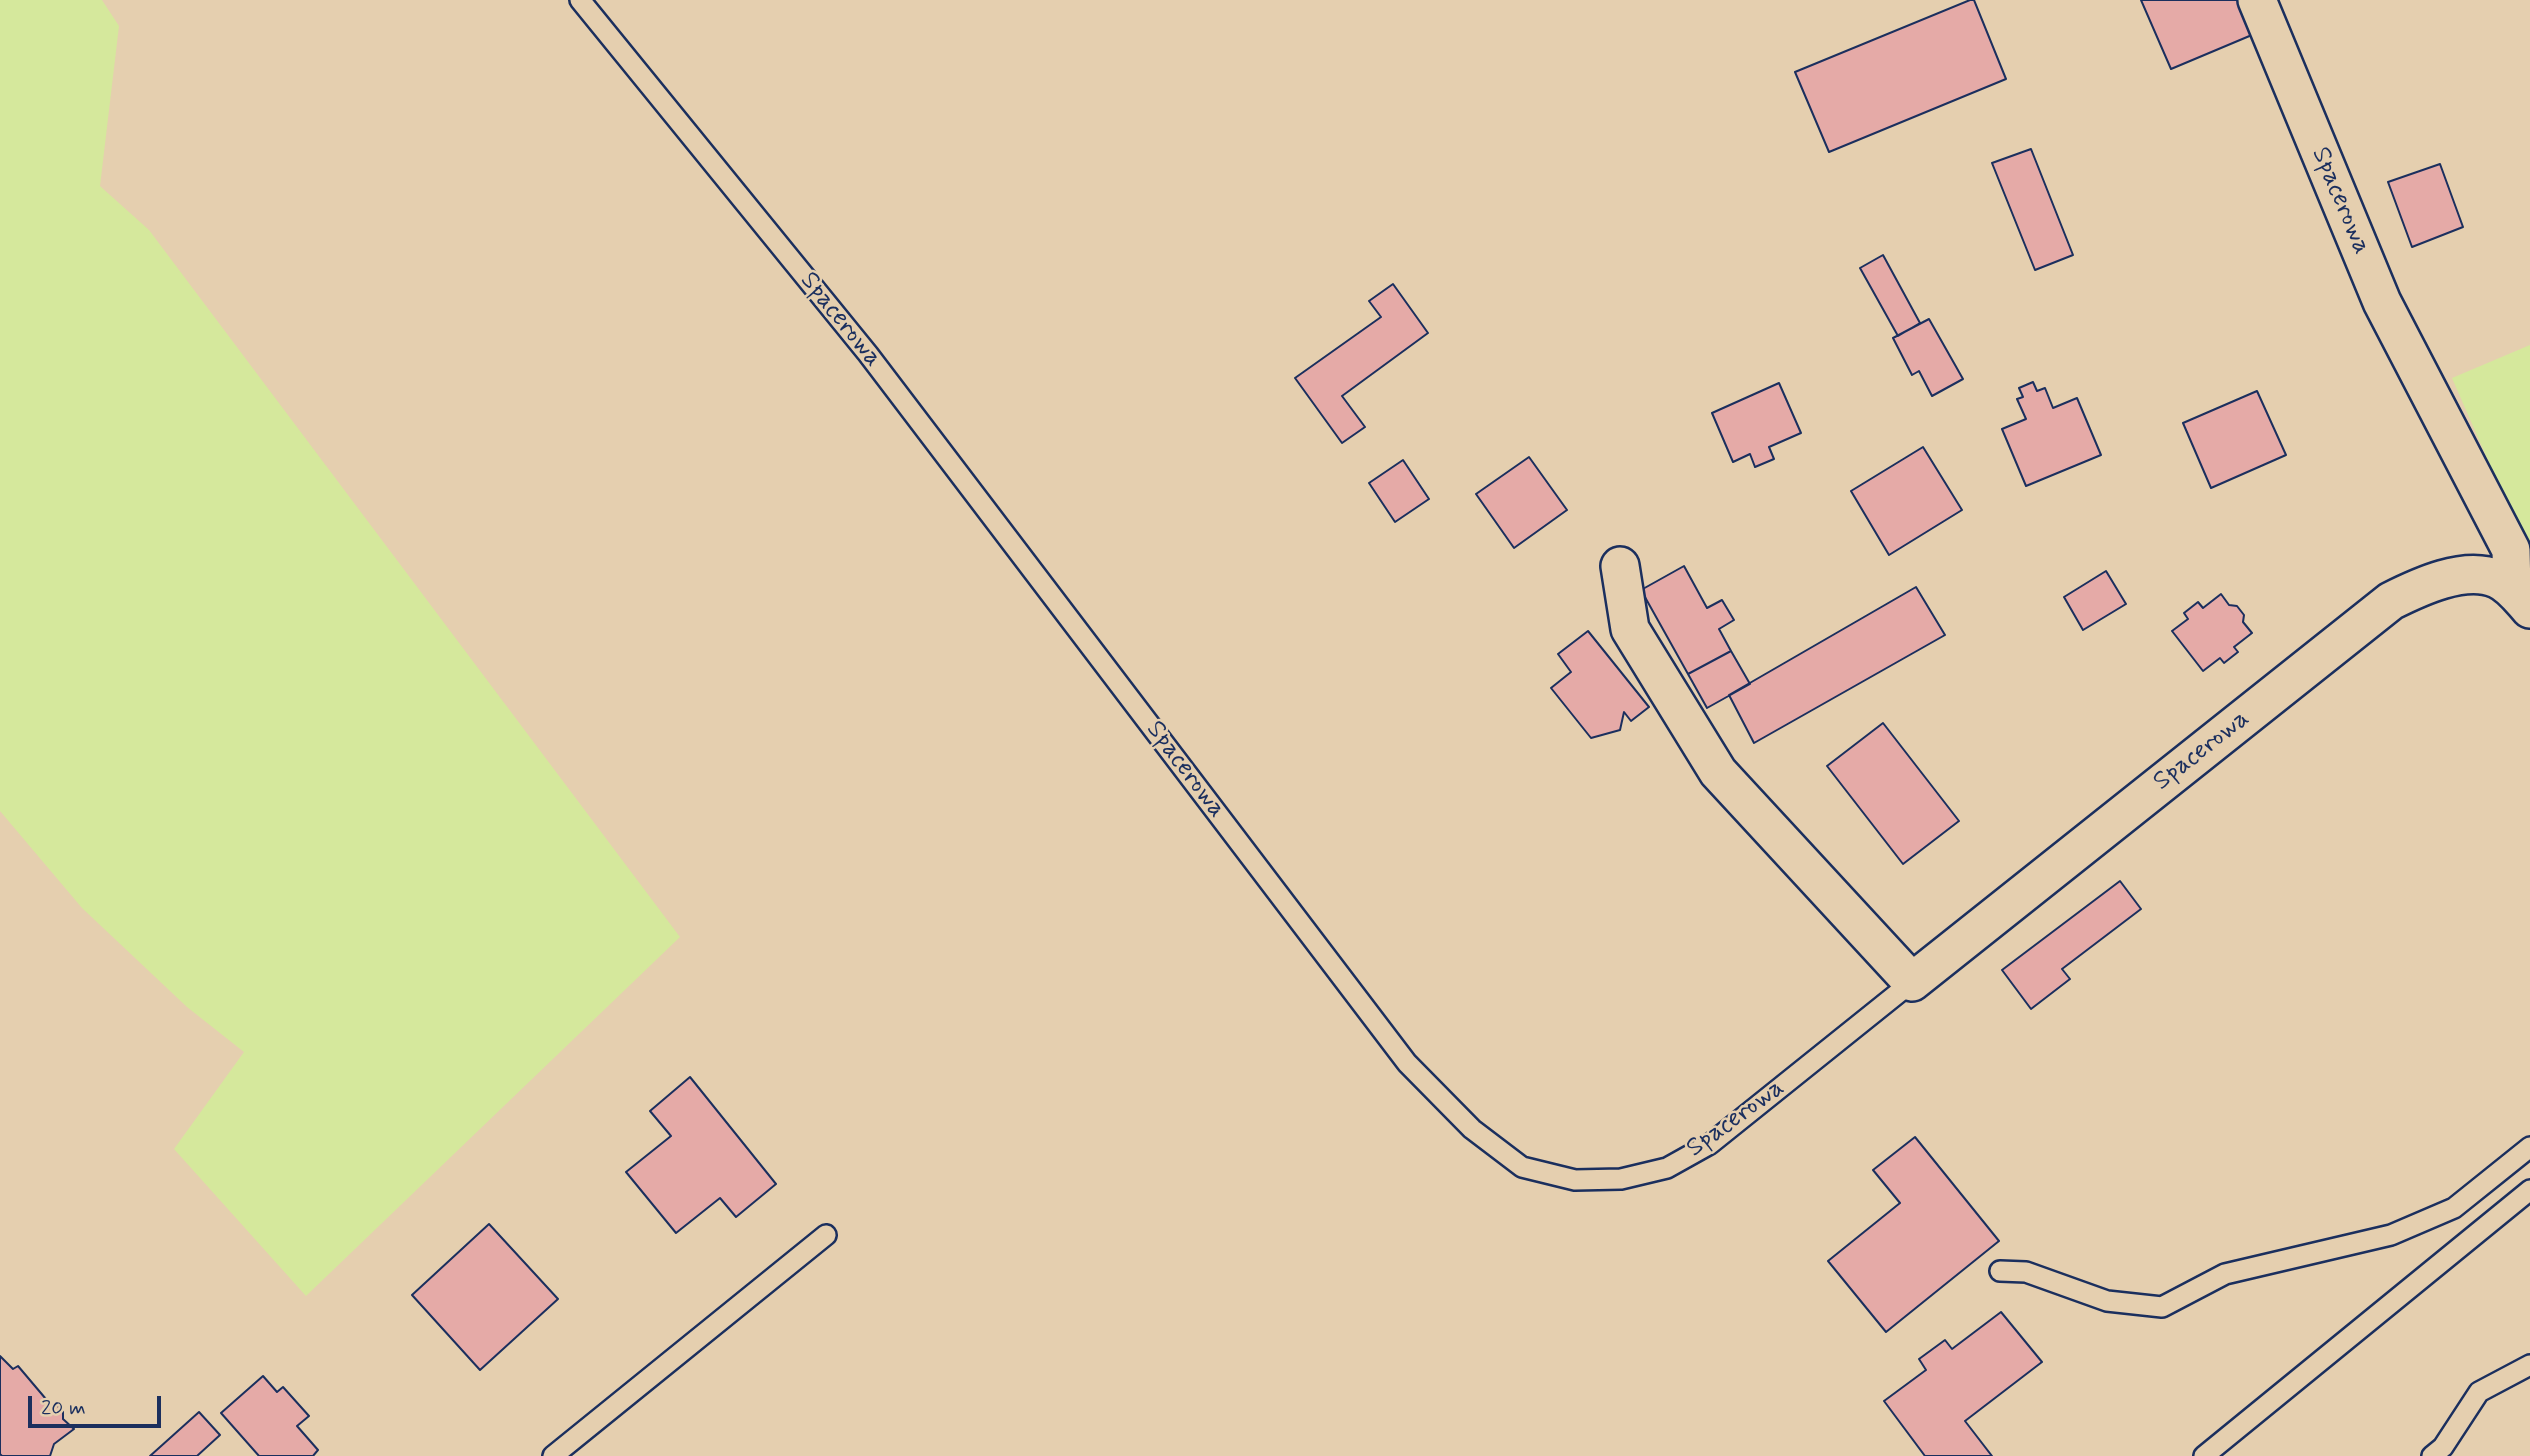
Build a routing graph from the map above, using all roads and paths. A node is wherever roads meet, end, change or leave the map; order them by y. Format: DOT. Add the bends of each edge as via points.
graph roads {
  1 [pos="580,0"];
  2 [pos="2257,0"];
  3 [pos="1620,566"];
  4 [pos="2521,598"];
  5 [pos="1912,982"];
  6 [pos="2530,1147"];
  7 [pos="2530,1190"];
  8 [pos="826,1235"];
  9 [pos="2000,1271"];
  10 [pos="2530,1365"];
  11 [pos="553,1456"];
  12 [pos="2204,1456"];
  13 [pos="2432,1456"];
  1 -- 5 [label="lane, Spacerowa" via="868,354 1407,1063 1472,1129 1521,1167 1575,1180 1620,1179 1667,1168 1710,1144"];
  2 -- 4 [label="street, Spacerowa" via="2382,302 2511,550"];
  3 -- 5 [label="street" via="1630,629 1718,772"];
  4 -- 5 [label="street, Spacerowa" via="2496,578 2473,575 2427,583 2390,601"];
  6 -- 9 [label="lane" via="2454,1208 2390,1235 2225,1274 2162,1307 2107,1301 2025,1272"];
  7 -- 12 [label="lane"];
  8 -- 11 [label="lane"];
  10 -- 13 [label="lane" via="2479,1392 2443,1447"];
}
